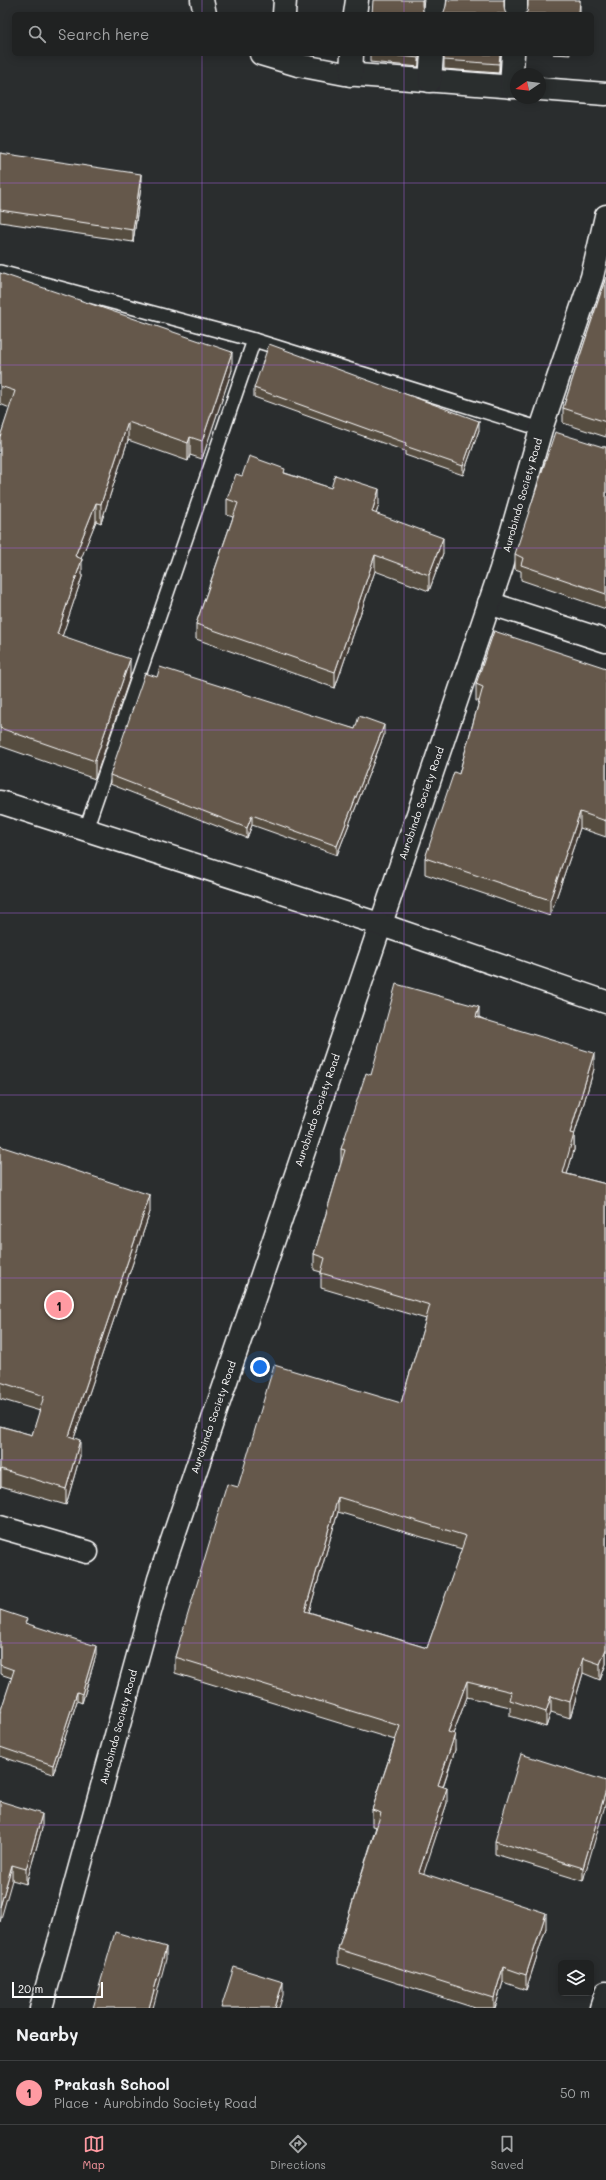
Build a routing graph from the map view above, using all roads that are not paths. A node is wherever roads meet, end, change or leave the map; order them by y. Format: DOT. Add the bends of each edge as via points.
graph roads {
  1 [pos="202,0"];
  2 [pos="285,0"];
  3 [pos="356,0"];
  4 [pos="435,0"];
  5 [pos="516,0"];
  6 [pos="205,12"];
  7 [pos="284,12"];
  8 [pos="355,12"];
  9 [pos="434,12"];
  10 [pos="516,12"];
  11 [pos="432,56"];
  12 [pos="513,56"];
  13 [pos="282,57"];
  14 [pos="351,64"];
  15 [pos="513,68"];
  16 [pos="430,81"];
  17 [pos="510,87"];
  18 [pos="546,89"];
  19 [pos="606,94"];
  20 [pos="606,216"];
  21 [pos="603,242"];
  22 [pos="0,272"];
  23 [pos="254,340"];
  24 [pos="550,432"];
  25 [pos="489,603"];
  26 [pos="606,641"];
  27 [pos="0,802"];
  28 [pos="86,829"];
  29 [pos="379,924"];
  30 [pos="606,1002"];
  31 [pos="0,1527"];
  32 [pos="87,1552"];
  33 [pos="606,1993"];
  34 [pos="41,2008"];
  35 [pos="601,2008"];
  1 -- 6 [label="street"];
  2 -- 7 [label="street"];
  3 -- 8 [label="street"];
  4 -- 9 [label="street"];
  5 -- 10 [label="street"];
  11 -- 16 [label="street"];
  12 -- 15 [label="street"];
  13 -- 14 [label="street"];
  14 -- 16 [label="street"];
  16 -- 17 [label="street"];
  18 -- 19 [label="street"];
  20 -- 21 [label="street, Aurobindo Society Road"];
  21 -- 24 [label="street, Aurobindo Society Road"];
  22 -- 23 [label="lane"];
  23 -- 24 [label="lane"];
  23 -- 28 [label="lane"];
  24 -- 25 [label="street, Aurobindo Society Road"];
  25 -- 26 [label="street"];
  25 -- 29 [label="street, Aurobindo Society Road"];
  27 -- 28 [label="street"];
  28 -- 29 [label="street"];
  29 -- 30 [label="street"];
  29 -- 34 [label="street, Aurobindo Society Road" via="159,1579"];
  31 -- 32 [label="street"];
  33 -- 35 [label="street"];
}
